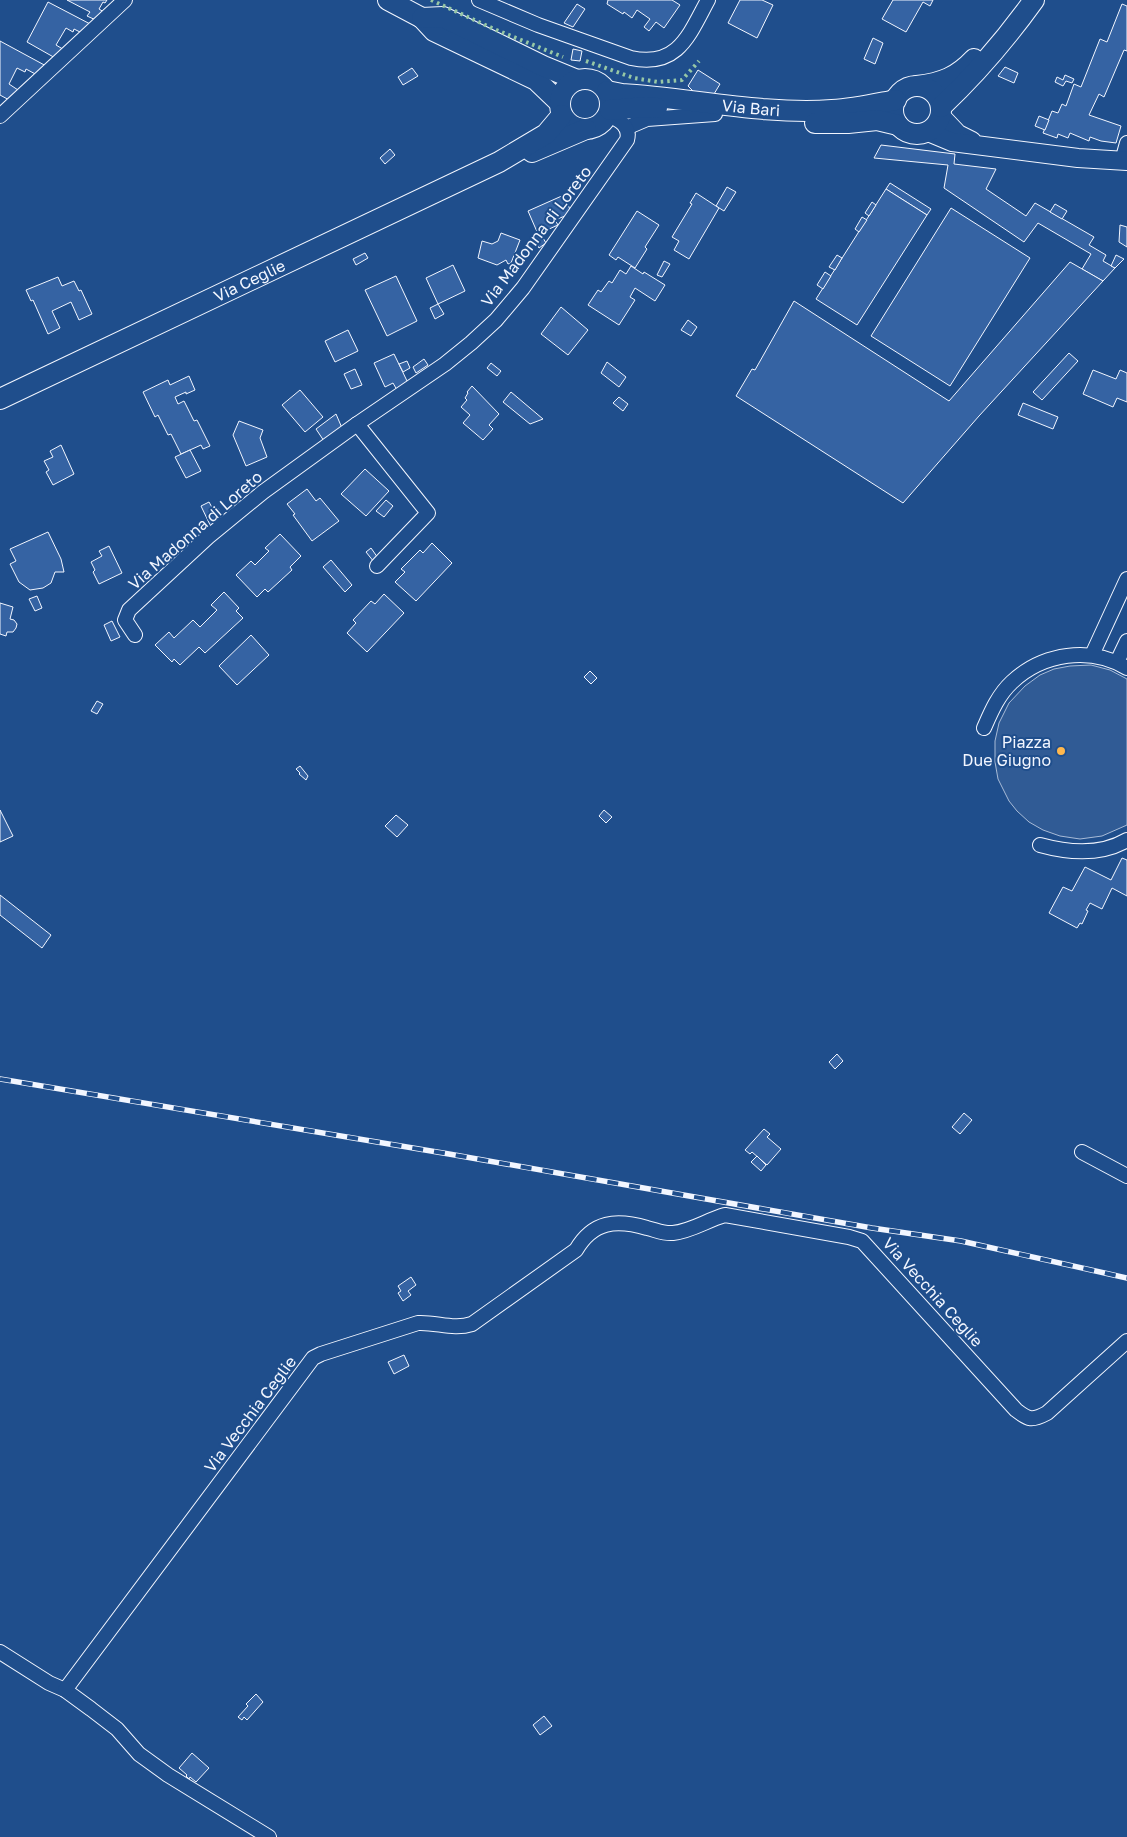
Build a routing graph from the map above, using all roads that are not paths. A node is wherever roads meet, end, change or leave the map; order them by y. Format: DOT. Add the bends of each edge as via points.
graph roads {
  1 [pos="125,0"];
  2 [pos="388,0"];
  3 [pos="479,0"];
  4 [pos="708,0"];
  5 [pos="1020,0"];
  6 [pos="1034,0"];
  7 [pos="422,18"];
  8 [pos="577,80"];
  9 [pos="917,86"];
  10 [pos="896,100"];
  11 [pos="608,105"];
  12 [pos="561,109"];
  13 [pos="941,111"];
  14 [pos="715,114"];
  15 [pos="0,116"];
  16 [pos="898,125"];
  17 [pos="626,128"];
  18 [pos="586,129"];
  19 [pos="928,132"];
  20 [pos="1127,143"];
  21 [pos="979,145"];
  22 [pos="1124,161"];
  23 [pos="499,162"];
  24 [pos="0,399"];
  25 [pos="357,424"];
  26 [pos="377,566"];
  27 [pos="1127,579"];
  28 [pos="136,635"];
  29 [pos="1127,641"];
  30 [pos="1092,655"];
  31 [pos="1122,665"];
  32 [pos="984,728"];
  33 [pos="1127,840"];
  34 [pos="1040,845"];
  35 [pos="1082,1152"];
  36 [pos="1127,1176"];
  37 [pos="1127,1341"];
  38 [pos="0,1652"];
  39 [pos="65,1690"];
  40 [pos="269,1837"];
  1 -- 15 [label="street"];
  2 -- 7 [label="main road"];
  3 -- 4 [label="street" via="538,25 643,60 661,59 678,49"];
  5 -- 9 [label="main road" via="998,32 954,76 938,83"];
  6 -- 13 [label="main road" via="1010,34"];
  7 -- 8 [label="main road" via="443,17"];
  7 -- 12 [label="main road" via="434,31 536,80"];
  8 -- 11 [label="main road" via="594,80 601,85"];
  8 -- 12 [label="main road" via="565,89"];
  9 -- 10 [label="main road" via="905,90"];
  9 -- 13 [label="main road" via="933,92 940,101"];
  10 -- 11 [label="main road, Via Bari" via="832,110 799,110 622,94"];
  10 -- 16 [label="main road" via="894,112"];
  11 -- 14 [label="main road, Via Bari"];
  11 -- 17 [label="street"];
  11 -- 18 [label="main road" via="601,124"];
  12 -- 18 [label="main road" via="572,125"];
  12 -- 23 [label="main road, Via Ceglie" via="546,134"];
  13 -- 19 [label="main road" via="934,128"];
  13 -- 21 [label="street" via="958,134"];
  14 -- 16 [label="main road, Via Bari" via="787,122 877,120"];
  14 -- 17 [label="street" via="647,119"];
  16 -- 19 [label="main road" via="912,134"];
  17 -- 25 [label="street, Via Madonna di Loreto" via="628,135 623,147 523,288 496,320 445,364"];
  18 -- 23 [label="main road, Via Ceglie" via="534,152"];
  19 -- 21 [label="street" via="952,142"];
  20 -- 22 [label="street"];
  21 -- 22 [label="street"];
  23 -- 24 [label="main road, Via Ceglie"];
  25 -- 26 [label="street" via="428,513"];
  25 -- 28 [label="street, Via Madonna di Loreto" via="228,520 129,610 125,620"];
  27 -- 30 [label="street"];
  29 -- 31 [label="street"];
  30 -- 31 [label="street"];
  30 -- 32 [label="street" via="1046,660 1030,668 1011,683 994,705"];
  33 -- 34 [label="street" via="1102,850 1079,853"];
  35 -- 36 [label="street"];
  37 -- 39 [label="street, Via Vecchia Ceglie" via="1047,1413 1036,1419 1026,1418 862,1241 850,1236 725,1215 674,1233 623,1223 602,1226 576,1250 472,1324 458,1328 418,1323 313,1358"];
  38 -- 39 [label="street"];
  39 -- 40 [label="street" via="117,1729 139,1754 168,1775"];
}
